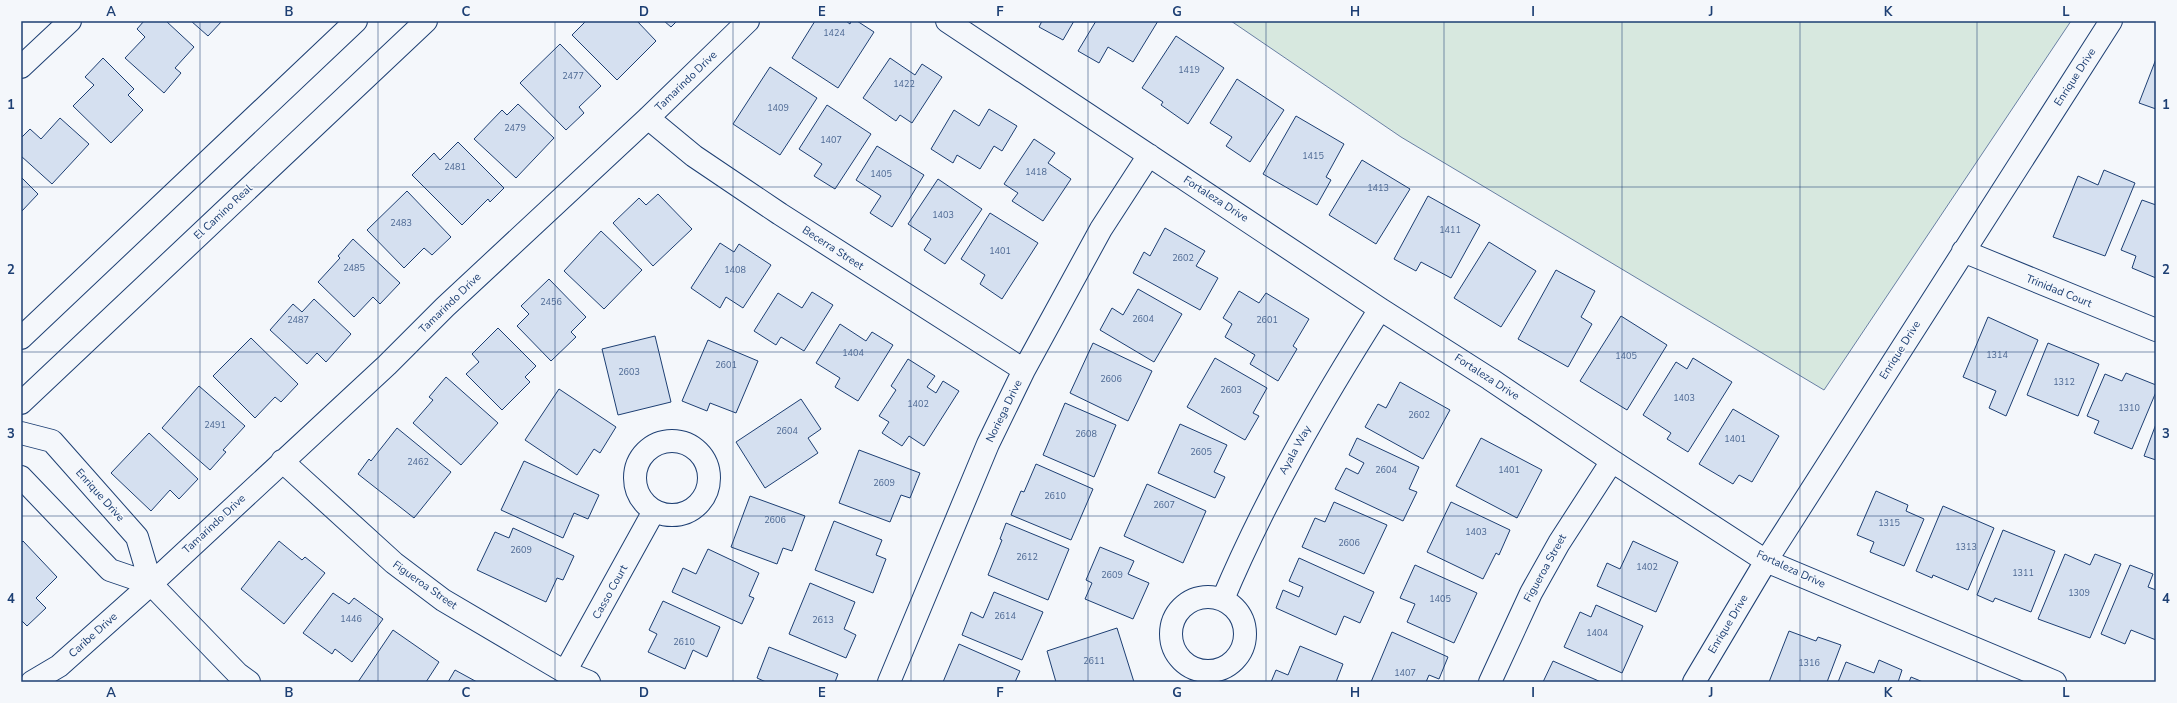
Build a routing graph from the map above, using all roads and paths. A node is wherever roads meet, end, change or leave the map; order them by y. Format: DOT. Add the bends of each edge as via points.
graph roads {
  1 [pos="70,21"];
  2 [pos="356,21"];
  3 [pos="426,21"];
  4 [pos="748,21"];
  5 [pos="947,21"];
  6 [pos="2111,21"];
  7 [pos="21,67"];
  8 [pos="648,118"];
  9 [pos="1149,155"];
  10 [pos="1963,251"];
  11 [pos="1380,309"];
  12 [pos="2156,330"];
  13 [pos="21,338"];
  14 [pos="1024,370"];
  15 [pos="21,403"];
  16 [pos="21,433"];
  17 [pos="282,461"];
  18 [pos="1612,461"];
  19 [pos="21,477"];
  20 [pos="654,511"];
  21 [pos="1766,561"];
  22 [pos="151,584"];
  23 [pos="1224,599"];
  24 [pos="565,672"];
  25 [pos="32,682"];
  26 [pos="249,682"];
  27 [pos="589,682"];
  28 [pos="889,682"];
  29 [pos="1490,682"];
  30 [pos="1694,682"];
  31 [pos="2055,682"];
  1 -- 7 [label="street"];
  2 -- 13 [label="street"];
  3 -- 15 [label="street, El Camino Real"];
  4 -- 8 [label="street, Tamarindo Drive"];
  5 -- 9 [label="street, Fortaleza Drive"];
  6 -- 10 [label="street, Enrique Drive"];
  8 -- 14 [label="street, Becerra Street" via="694,156 767,205"];
  8 -- 17 [label="street, Tamarindo Drive"];
  9 -- 11 [label="street, Fortaleza Drive"];
  9 -- 14 [label="street, Noriega Drive" via="1101,229"];
  10 -- 12 [label="street, Trinidad Court"];
  10 -- 21 [label="street, Enrique Drive"];
  11 -- 18 [label="street, Fortaleza Drive" via="1490,378"];
  11 -- 23 [label="street, Ayala Way" via="1336,379 1276,486"];
  14 -- 28 [label="street, Noriega Drive" via="988,444"];
  16 -- 22 [label="street, Enrique Drive" via="52,441 137,537"];
  17 -- 22 [label="street, Tamarindo Drive"];
  17 -- 24 [label="street, Figueroa Street" via="394,563 443,600"];
  18 -- 21 [label="street, Fortaleza Drive"];
  18 -- 29 [label="street, Figueroa Street" via="1530,593"];
  19 -- 22 [label="street, Enrique Drive" via="110,570"];
  20 -- 24 [label="street, Casso Court"];
  21 -- 30 [label="street, Enrique Drive"];
  21 -- 31 [label="street, Fortaleza Drive"];
  22 -- 25 [label="street, Caribe Drive" via="59,666"];
  22 -- 26 [label="street, Enrique Drive" via="238,674"];
  24 -- 27 [label="street, Figueroa Street"];
}
